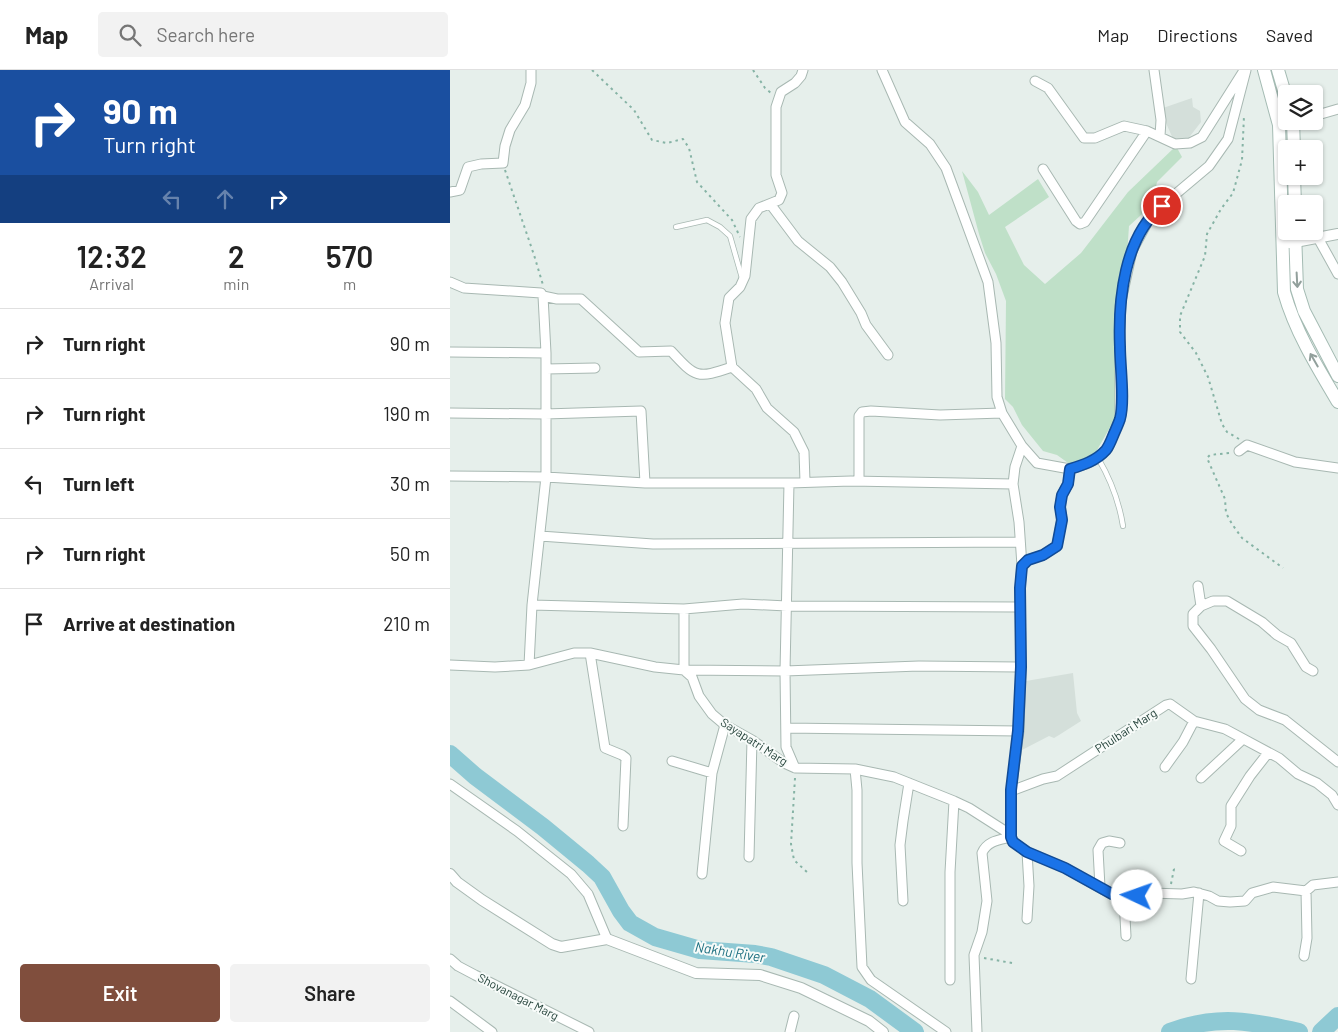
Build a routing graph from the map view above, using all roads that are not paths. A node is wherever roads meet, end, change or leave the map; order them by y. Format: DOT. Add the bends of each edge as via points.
graph roads {
  1 [pos="531,70"];
  2 [pos="803,70"];
  3 [pos="882,70"];
  4 [pos="1154,70"];
  5 [pos="1245,70"];
  6 [pos="1264,70"];
  7 [pos="1278,70"];
  8 [pos="1035,81"];
  9 [pos="1282,85"];
  10 [pos="1338,109"];
  11 [pos="1323,113"];
  12 [pos="1278,121"];
  13 [pos="1279,130"];
  14 [pos="1147,131"];
  15 [pos="1160,136"];
  16 [pos="1043,169"];
  17 [pos="450,192"];
  18 [pos="771,205"];
  19 [pos="676,227"];
  20 [pos="1338,234"];
  21 [pos="1323,237"];
  22 [pos="1289,240"];
  23 [pos="1295,240"];
  24 [pos="1319,240"];
  25 [pos="1281,244"];
  26 [pos="1338,274"];
  27 [pos="450,282"];
  28 [pos="743,282"];
  29 [pos="542,294"];
  30 [pos="450,352"];
  31 [pos="546,353"];
  32 [pos="888,354"];
  33 [pos="732,367"];
  34 [pos="595,368"];
  35 [pos="546,369"];
  36 [pos="1338,376"];
  37 [pos="1338,401"];
  38 [pos="450,413"];
  39 [pos="1002,413"];
  40 [pos="545,414"];
  41 [pos="1022,446"];
  42 [pos="1239,451"];
  43 [pos="1098,458"];
  44 [pos="1338,468"];
  45 [pos="1070,469"];
  46 [pos="450,476"];
  47 [pos="546,478"];
  48 [pos="859,481"];
  49 [pos="805,482"];
  50 [pos="645,483"];
  51 [pos="788,483"];
  52 [pos="1014,484"];
  53 [pos="1123,526"];
  54 [pos="540,536"];
  55 [pos="1020,542"];
  56 [pos="787,543"];
  57 [pos="1022,566"];
  58 [pos="1198,586"];
  59 [pos="532,605"];
  60 [pos="787,606"];
  61 [pos="1201,606"];
  62 [pos="1020,607"];
  63 [pos="684,609"];
  64 [pos="590,653"];
  65 [pos="450,664"];
  66 [pos="529,665"];
  67 [pos="1021,667"];
  68 [pos="684,670"];
  69 [pos="1314,671"];
  70 [pos="785,672"];
  71 [pos="1194,721"];
  72 [pos="725,725"];
  73 [pos="786,728"];
  74 [pos="1018,731"];
  75 [pos="1243,739"];
  76 [pos="752,740"];
  77 [pos="1268,753"];
  78 [pos="672,761"];
  79 [pos="1338,762"];
  80 [pos="1165,767"];
  81 [pos="795,768"];
  82 [pos="855,769"];
  83 [pos="712,773"];
  84 [pos="1201,778"];
  85 [pos="909,783"];
  86 [pos="450,784"];
  87 [pos="1011,790"];
  88 [pos="954,801"];
  89 [pos="1338,805"];
  90 [pos="624,826"];
  91 [pos="1012,840"];
  92 [pos="1120,842"];
  93 [pos="1241,851"];
  94 [pos="1027,852"];
  95 [pos="749,857"];
  96 [pos="450,874"];
  97 [pos="702,874"];
  98 [pos="1338,882"];
  99 [pos="1100,887"];
  100 [pos="1306,891"];
  101 [pos="1199,893"];
  102 [pos="1124,899"];
  103 [pos="903,901"];
  104 [pos="1027,919"];
  105 [pos="1126,936"];
  106 [pos="607,939"];
  107 [pos="1304,956"];
  108 [pos="450,958"];
  109 [pos="1191,979"];
  110 [pos="950,980"];
  111 [pos="450,1001"];
  112 [pos="794,1016"];
  113 [pos="492,1032"];
  114 [pos="589,1032"];
  115 [pos="790,1032"];
  116 [pos="883,1032"];
  117 [pos="946,1032"];
  118 [pos="977,1032"];
  1 -- 17 [label="street" via="525,105 510,130 503,164 468,167 460,190"];
  2 -- 18 [label="street" via="795,84 781,92 776,107 776,175 782,193 779,200"];
  3 -- 39 [label="street" via="905,122 930,144 946,168 988,282 996,343 997,397"];
  4 -- 15 [label="street"];
  5 -- 15 [label="street" via="1202,137 1190,143 1175,144"];
  5 -- 43 [label="street" via="1228,139 1209,166 1152,214 1132,251 1120,313 1120,418 1108,448"];
  6 -- 12 [label="main road"];
  7 -- 9 [label="main road"];
  8 -- 14 [label="street" via="1048,88 1084,138 1095,138 1124,126"];
  10 -- 11 [label="street"];
  13 -- 25 [label="main road"];
  14 -- 15 [label="street"];
  14 -- 16 [label="street" via="1085,222 1080,224"];
  18 -- 28 [label="street" via="759,208 751,219"];
  18 -- 32 [label="street" via="798,241 830,267 842,282 866,325"];
  19 -- 28 [label="lane" via="707,220 720,227 730,236"];
  20 -- 21 [label="street"];
  22 -- 25 [label="street"];
  23 -- 36 [label="main road, one-way" via="1298,289 1304,311"];
  24 -- 26 [label="street"];
  37 -- 25 [label="main road, one-way" via="1291,316 1284,292"];
  27 -- 29 [label="street" via="464,288"];
  28 -- 33 [label="street" via="729,298 725,323"];
  29 -- 31 [label="street"];
  29 -- 33 [label="street" via="558,299 580,299 640,352 671,351 687,369 698,375"];
  30 -- 31 [label="street"];
  31 -- 35 [label="street"];
  33 -- 49 [label="street" via="756,389 767,408 794,432 804,452"];
  34 -- 35 [label="street"];
  35 -- 40 [label="street"];
  38 -- 40 [label="street"];
  39 -- 41 [label="street"];
  39 -- 48 [label="street" via="862,412 859,416"];
  40 -- 47 [label="street"];
  40 -- 50 [label="street" via="641,411"];
  41 -- 45 [label="street" via="1037,463"];
  41 -- 52 [label="street" via="1015,467"];
  42 -- 44 [label="street" via="1247,445 1295,462"];
  43 -- 45 [label="street"];
  43 -- 53 [label="lane" via="1109,476 1120,506"];
  45 -- 57 [label="street" via="1062,495 1057,546"];
  46 -- 47 [label="street"];
  47 -- 50 [label="street"];
  47 -- 54 [label="street"];
  48 -- 49 [label="street"];
  48 -- 52 [label="street"];
  49 -- 51 [label="street"];
  50 -- 51 [label="street"];
  51 -- 56 [label="street"];
  52 -- 55 [label="street"];
  54 -- 56 [label="street" via="653,544"];
  54 -- 59 [label="street"];
  55 -- 56 [label="street"];
  55 -- 57 [label="street"];
  56 -- 60 [label="street"];
  57 -- 62 [label="street"];
  58 -- 61 [label="street"];
  59 -- 63 [label="street"];
  59 -- 66 [label="street"];
  60 -- 62 [label="street"];
  60 -- 63 [label="street" via="743,604"];
  60 -- 70 [label="street"];
  61 -- 69 [label="street" via="1213,601 1227,601 1290,643 1306,666"];
  61 -- 79 [label="street" via="1193,614 1193,626 1245,699 1259,710 1285,720"];
  62 -- 67 [label="street"];
  63 -- 68 [label="street"];
  64 -- 66 [label="street" via="574,653"];
  64 -- 68 [label="street"];
  64 -- 90 [label="street" via="605,748 626,758"];
  65 -- 66 [label="street"];
  67 -- 70 [label="street" via="919,666"];
  67 -- 74 [label="street"];
  68 -- 70 [label="street"];
  68 -- 72 [label="street, Sayapatri Marg" via="692,677 699,696 712,714"];
  70 -- 73 [label="street"];
  71 -- 75 [label="street, Phulbari Marg" via="1225,729"];
  71 -- 80 [label="street"];
  71 -- 87 [label="street, Phulbari Marg" via="1170,704 1166,705 1056,776"];
  72 -- 76 [label="street, Sayapatri Marg"];
  72 -- 83 [label="street"];
  73 -- 74 [label="street"];
  73 -- 81 [label="street" via="786,747"];
  74 -- 87 [label="street"];
  75 -- 77 [label="street, Phulbari Marg"];
  75 -- 84 [label="street"];
  76 -- 81 [label="street, Sayapatri Marg"];
  76 -- 95 [label="street"];
  77 -- 89 [label="street, Phulbari Marg" via="1317,783 1332,795"];
  77 -- 93 [label="street" via="1231,806 1231,826 1224,841"];
  78 -- 83 [label="street"];
  81 -- 82 [label="street, Sayapatri Marg"];
  82 -- 85 [label="street, Sayapatri Marg"];
  82 -- 117 [label="street" via="862,967 871,980"];
  83 -- 97 [label="street"];
  85 -- 88 [label="street, Sayapatri Marg"];
  85 -- 103 [label="street" via="900,844"];
  86 -- 106 [label="street" via="571,874 588,894"];
  87 -- 91 [label="street"];
  88 -- 91 [label="street, Sayapatri Marg" via="1005,831"];
  88 -- 110 [label="street"];
  91 -- 94 [label="street, Sayapatri Marg"];
  91 -- 118 [label="street" via="989,843 982,853 987,901 974,955"];
  92 -- 99 [label="street" via="1102,843 1098,850"];
  94 -- 99 [label="street, Sayapatri Marg"];
  94 -- 104 [label="street"];
  96 -- 106 [label="street" via="482,900 552,944 561,947"];
  98 -- 100 [label="street" via="1313,885"];
  99 -- 102 [label="street, Sayapatri Marg"];
  100 -- 101 [label="street" via="1273,887 1252,893 1245,900 1230,902"];
  100 -- 107 [label="street"];
  101 -- 102 [label="street" via="1150,893"];
  101 -- 109 [label="street"];
  102 -- 105 [label="street"];
  106 -- 116 [label="street" via="696,973 760,975 801,988 869,1020"];
  108 -- 114 [label="street, Shovanagar Marg" via="458,966"];
  111 -- 113 [label="street"];
  112 -- 115 [label="street"];
}
